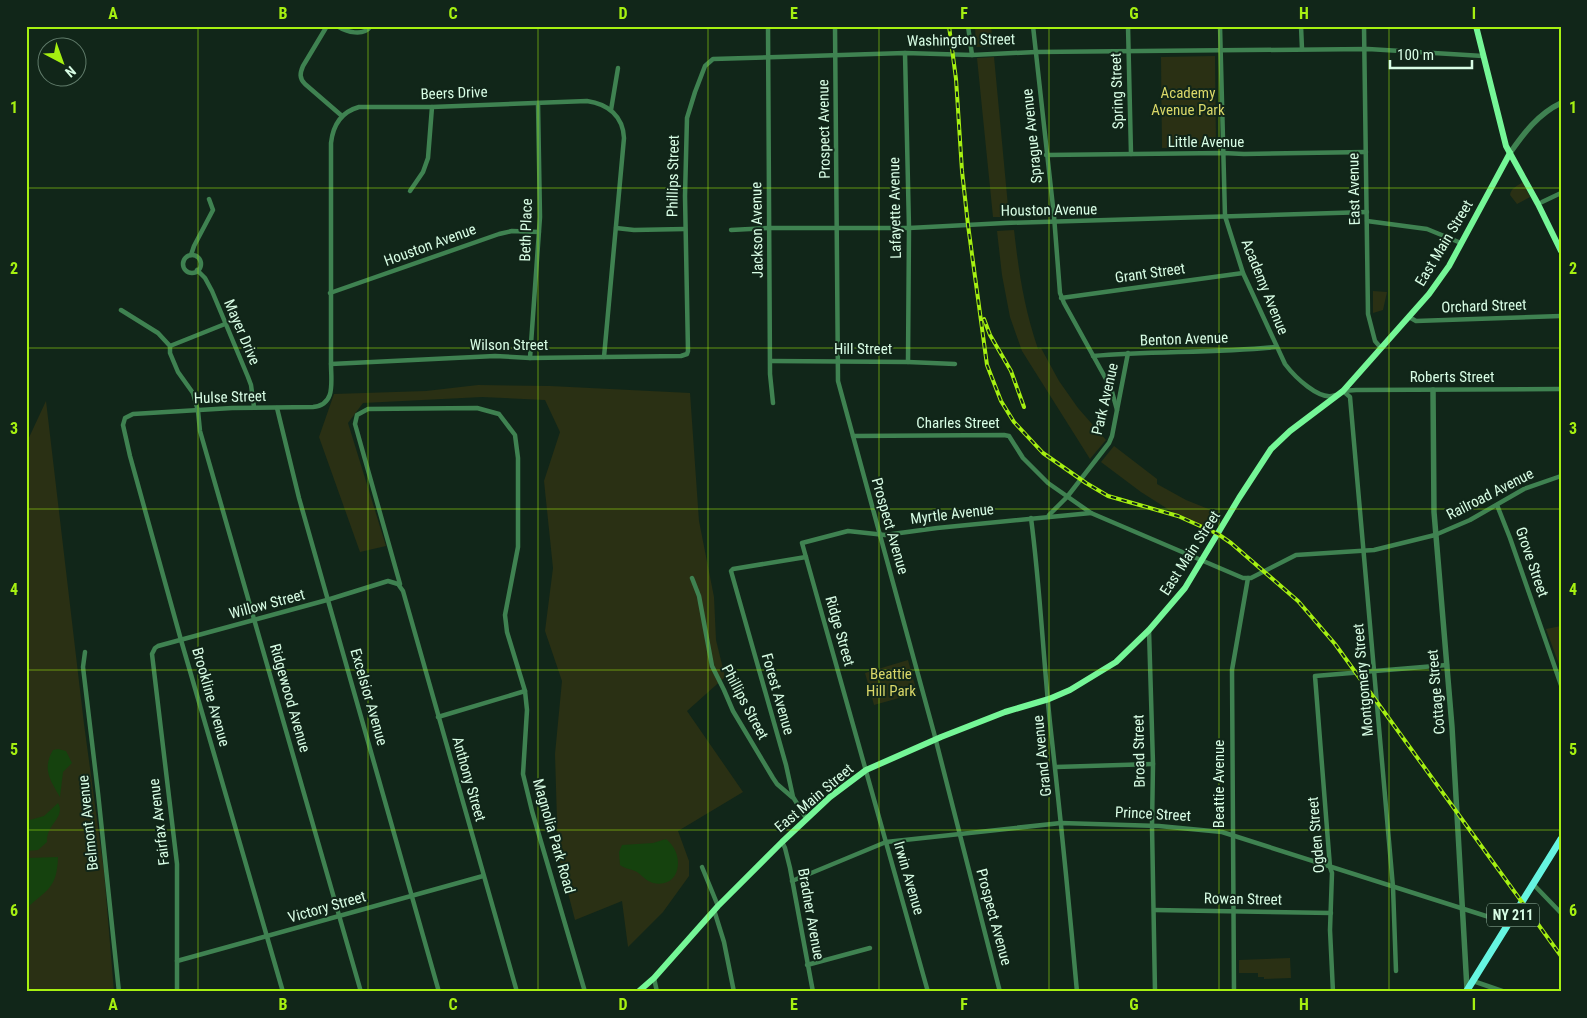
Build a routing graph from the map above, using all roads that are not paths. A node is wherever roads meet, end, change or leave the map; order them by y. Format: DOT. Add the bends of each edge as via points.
graph roads {
  1 [pos="327,26"];
  2 [pos="337,26"];
  3 [pos="371,26"];
  4 [pos="768,26"];
  5 [pos="835,26"];
  6 [pos="968,26"];
  7 [pos="1033,26"];
  8 [pos="1128,26"];
  9 [pos="1220,26"];
  10 [pos="1301,26"];
  11 [pos="1364,26"];
  12 [pos="1476,26"];
  13 [pos="1302,49"];
  14 [pos="1364,49"];
  15 [pos="1221,50"];
  16 [pos="1128,51"];
  17 [pos="1036,52"];
  18 [pos="905,53"];
  19 [pos="972,55"];
  20 [pos="768,56"];
  21 [pos="836,56"];
  22 [pos="1483,56"];
  23 [pos="618,68"];
  24 [pos="538,103"];
  25 [pos="1561,103"];
  26 [pos="432,107"];
  27 [pos="611,110"];
  28 [pos="342,116"];
  29 [pos="1223,152"];
  30 [pos="1366,152"];
  31 [pos="1131,154"];
  32 [pos="1510,154"];
  33 [pos="1046,155"];
  34 [pos="410,191"];
  35 [pos="1561,193"];
  36 [pos="209,199"];
  37 [pos="1542,202"];
  38 [pos="1367,212"];
  39 [pos="1225,216"];
  40 [pos="1367,221"];
  41 [pos="1054,222"];
  42 [pos="838,227"];
  43 [pos="616,228"];
  44 [pos="769,228"];
  45 [pos="909,228"];
  46 [pos="685,229"];
  47 [pos="731,230"];
  48 [pos="539,232"];
  49 [pos="1461,243"];
  50 [pos="1561,252"];
  51 [pos="191,255"];
  52 [pos="198,270"];
  53 [pos="1243,273"];
  54 [pos="330,293"];
  55 [pos="1061,298"];
  56 [pos="121,310"];
  57 [pos="1561,316"];
  58 [pos="1409,318"];
  59 [pos="225,324"];
  60 [pos="170,346"];
  61 [pos="1276,347"];
  62 [pos="1381,348"];
  63 [pos="1128,353"];
  64 [pos="686,354"];
  65 [pos="1093,356"];
  66 [pos="604,357"];
  67 [pos="530,358"];
  68 [pos="771,361"];
  69 [pos="837,361"];
  70 [pos="908,362"];
  71 [pos="331,364"];
  72 [pos="956,364"];
  73 [pos="1561,389"];
  74 [pos="1433,390"];
  75 [pos="1343,391"];
  76 [pos="773,403"];
  77 [pos="254,407"];
  78 [pos="277,408"];
  79 [pos="1117,410"];
  80 [pos="198,411"];
  81 [pos="133,414"];
  82 [pos="853,436"];
  83 [pos="1561,476"];
  84 [pos="1067,497"];
  85 [pos="1497,505"];
  86 [pos="1091,513"];
  87 [pos="1049,516"];
  88 [pos="1031,518"];
  89 [pos="879,534"];
  90 [pos="1435,535"];
  91 [pos="1364,551"];
  92 [pos="806,557"];
  93 [pos="1202,560"];
  94 [pos="692,578"];
  95 [pos="1248,578"];
  96 [pos="400,586"];
  97 [pos="327,600"];
  98 [pos="255,620"];
  99 [pos="1149,630"];
  100 [pos="181,640"];
  101 [pos="154,650"];
  102 [pos="84,652"];
  103 [pos="1447,665"];
  104 [pos="1374,672"];
  105 [pos="1561,685"];
  106 [pos="525,691"];
  107 [pos="1049,699"];
  108 [pos="438,717"];
  109 [pos="936,739"];
  110 [pos="1153,764"];
  111 [pos="1056,767"];
  112 [pos="866,770"];
  113 [pos="793,798"];
  114 [pos="806,818"];
  115 [pos="1061,823"];
  116 [pos="1152,826"];
  117 [pos="959,834"];
  118 [pos="1232,835"];
  119 [pos="1561,840"];
  120 [pos="782,842"];
  121 [pos="886,842"];
  122 [pos="702,867"];
  123 [pos="1330,867"];
  124 [pos="483,876"];
  125 [pos="792,881"];
  126 [pos="1534,884"];
  127 [pos="1393,887"];
  128 [pos="412,897"];
  129 [pos="716,908"];
  130 [pos="1462,908"];
  131 [pos="1154,910"];
  132 [pos="1232,911"];
  133 [pos="1331,913"];
  134 [pos="1561,913"];
  135 [pos="339,916"];
  136 [pos="1508,923"];
  137 [pos="268,936"];
  138 [pos="870,948"];
  139 [pos="177,961"];
  140 [pos="807,965"];
  141 [pos="1396,971"];
  142 [pos="654,978"];
  143 [pos="1474,981"];
  144 [pos="1467,991"];
  145 [pos="119,992"];
  146 [pos="177,992"];
  147 [pos="283,992"];
  148 [pos="361,992"];
  149 [pos="440,992"];
  150 [pos="517,992"];
  151 [pos="585,992"];
  152 [pos="638,992"];
  153 [pos="657,992"];
  154 [pos="734,992"];
  155 [pos="813,992"];
  156 [pos="928,992"];
  157 [pos="1000,992"];
  158 [pos="1077,992"];
  159 [pos="1155,992"];
  160 [pos="1234,992"];
  161 [pos="1334,992"];
  162 [pos="1505,992"];
  1 -- 28 [label="street" via="303,66 300,78"];
  2 -- 3 [label="street" via="353,32 364,32"];
  4 -- 20 [label="street, Jackson Avenue"];
  5 -- 21 [label="street, Prospect Avenue"];
  6 -- 19 [label="street"];
  7 -- 17 [label="street, Sprague Avenue"];
  8 -- 16 [label="street, Spring Street"];
  9 -- 15 [label="street, Academy Avenue"];
  10 -- 13 [label="street"];
  11 -- 14 [label="street, East Avenue"];
  12 -- 22 [label="main road"];
  13 -- 14 [label="street, Washington Street"];
  13 -- 15 [label="street, Washington Street"];
  14 -- 22 [label="street, Washington Street"];
  14 -- 30 [label="street, East Avenue"];
  15 -- 16 [label="street, Washington Street"];
  15 -- 29 [label="street, Academy Avenue"];
  16 -- 17 [label="street, Washington Street"];
  16 -- 31 [label="street, Spring Street"];
  17 -- 19 [label="street, Washington Street"];
  17 -- 33 [label="street, Sprague Avenue"];
  18 -- 19 [label="street, Washington Street"];
  18 -- 21 [label="street, Washington Street"];
  18 -- 45 [label="street, Lafayette Avenue"];
  20 -- 21 [label="street, Washington Street"];
  20 -- 44 [label="street, Jackson Avenue"];
  20 -- 46 [label="street, Phillips Street" via="717,58 706,66 687,118"];
  21 -- 42 [label="street, Prospect Avenue"];
  22 -- 32 [label="main road"];
  23 -- 27 [label="street"];
  24 -- 26 [label="street, Beers Drive"];
  24 -- 27 [label="street, Beers Drive" via="588,102"];
  24 -- 48 [label="street, Beth Place"];
  25 -- 32 [label="street" via="1538,117"];
  26 -- 28 [label="street, Beers Drive" via="359,107"];
  26 -- 34 [label="street" via="428,158"];
  27 -- 43 [label="street" via="624,134"];
  28 -- 54 [label="street" via="332,130 331,143"];
  29 -- 30 [label="street, Little Avenue"];
  29 -- 31 [label="street, Little Avenue"];
  29 -- 39 [label="street, Academy Avenue"];
  30 -- 38 [label="street, East Avenue"];
  31 -- 33 [label="street, Little Avenue"];
  32 -- 49 [label="main road, East Main Street"];
  32 -- 50 [label="main road"];
  33 -- 41 [label="street, Sprague Avenue"];
  35 -- 37 [label="street"];
  36 -- 51 [label="street, Mayer Drive" via="213,210"];
  38 -- 39 [label="street, Houston Avenue"];
  38 -- 40 [label="street, East Avenue"];
  39 -- 41 [label="street, Houston Avenue"];
  39 -- 53 [label="street, Academy Avenue"];
  40 -- 49 [label="street" via="1427,229"];
  40 -- 62 [label="street, East Avenue" via="1369,321 1375,341"];
  41 -- 45 [label="street, Houston Avenue"];
  41 -- 55 [label="street, Sprague Avenue"];
  42 -- 44 [label="street, Houston Avenue"];
  42 -- 45 [label="street, Houston Avenue"];
  42 -- 69 [label="street, Prospect Avenue"];
  43 -- 46 [label="street"];
  43 -- 66 [label="street"];
  44 -- 47 [label="street, Houston Avenue"];
  44 -- 68 [label="street, Jackson Avenue"];
  45 -- 70 [label="street, Lafayette Avenue"];
  46 -- 64 [label="street, Phillips Street"];
  48 -- 54 [label="street, Houston Avenue" via="499,234"];
  48 -- 67 [label="street, Beth Place"];
  49 -- 58 [label="main road, East Main Street" via="1449,266"];
  51 -- 52 [label="street, Mayer Drive" via="200,260"];
  51 -- 52 [label="street, Mayer Drive" via="184,259 184,267 190,272"];
  52 -- 59 [label="street, Mayer Drive" via="212,291"];
  53 -- 55 [label="street, Grant Street"];
  53 -- 61 [label="street, Academy Avenue"];
  54 -- 71 [label="street"];
  55 -- 65 [label="street, Sprague Avenue"];
  56 -- 60 [label="street" via="158,333"];
  57 -- 58 [label="street, Orchard Street"];
  58 -- 62 [label="main road, East Main Street"];
  59 -- 60 [label="street"];
  59 -- 77 [label="street, Mayer Drive" via="251,385"];
  60 -- 80 [label="street, Ridgewood Avenue" via="170,354 193,393"];
  61 -- 63 [label="street, Benton Avenue"];
  61 -- 75 [label="street, Academy Avenue" via="1293,375 1323,396 1331,397"];
  62 -- 75 [label="main road, East Main Street"];
  63 -- 65 [label="street, Benton Avenue"];
  63 -- 79 [label="street, Park Avenue"];
  64 -- 66 [label="street, Wilson Street"];
  65 -- 79 [label="street, Sprague Avenue" via="1111,388"];
  66 -- 67 [label="street, Wilson Street"];
  67 -- 71 [label="street, Wilson Street" via="495,356"];
  68 -- 69 [label="street, Hill Street"];
  68 -- 76 [label="street, Jackson Avenue"];
  69 -- 70 [label="street, Hill Street"];
  69 -- 82 [label="street, Prospect Avenue" via="838,381"];
  70 -- 72 [label="street, Hill Street"];
  71 -- 78 [label="street, Hulse Street" via="331,393 326,404"];
  73 -- 74 [label="street, Roberts Street"];
  74 -- 75 [label="street, Roberts Street"];
  74 -- 90 [label="street, Cottage Street"];
  75 -- 91 [label="street, Montgomery Street" via="1350,397"];
  75 -- 93 [label="main road, East Main Street" via="1271,449"];
  77 -- 78 [label="street, Hulse Street"];
  77 -- 80 [label="street, Hulse Street"];
  78 -- 97 [label="street, Excelsior Avenue"];
  79 -- 84 [label="street, Park Avenue" via="1109,443"];
  80 -- 81 [label="street, Hulse Street"];
  80 -- 98 [label="street, Ridgewood Avenue" via="200,431"];
  81 -- 100 [label="street, Brookline Avenue" via="125,418 123,425"];
  82 -- 84 [label="street, Charles Street" via="1009,436 1036,472"];
  82 -- 89 [label="street, Prospect Avenue"];
  83 -- 85 [label="street, Railroad Avenue" via="1524,489"];
  84 -- 86 [label="street"];
  84 -- 87 [label="street"];
  85 -- 90 [label="street, Railroad Avenue"];
  85 -- 105 [label="street, Grove Street"];
  86 -- 87 [label="street, Myrtle Avenue"];
  86 -- 93 [label="street"];
  87 -- 88 [label="street, Myrtle Avenue"];
  88 -- 89 [label="street, Myrtle Avenue" via="885,536"];
  88 -- 107 [label="street, Grand Avenue"];
  89 -- 92 [label="street, Myrtle Avenue" via="848,531 804,542"];
  89 -- 109 [label="street, Prospect Avenue"];
  90 -- 91 [label="street, Railroad Avenue"];
  90 -- 103 [label="street, Cottage Street"];
  91 -- 95 [label="street, Railroad Avenue" via="1296,555"];
  91 -- 104 [label="street, Montgomery Street"];
  92 -- 112 [label="street, Ridge Street"];
  92 -- 113 [label="street, Forest Avenue" via="733,569 732,574"];
  93 -- 95 [label="street"];
  93 -- 99 [label="main road, East Main Street" via="1185,588"];
  94 -- 113 [label="street, Phillips Street" via="699,596 712,666 733,711 773,778"];
  95 -- 118 [label="street, Beattie Avenue" via="1232,670"];
  96 -- 97 [label="street, Willow Street" via="388,580"];
  96 -- 106 [label="street, Magnolia Park Road" via="355,424 357,415 368,409 457,408 477,408 499,414 515,435 518,458 518,547 505,615"];
  96 -- 108 [label="street, Anthony Street"];
  97 -- 98 [label="street, Willow Street"];
  97 -- 128 [label="street, Excelsior Avenue"];
  98 -- 100 [label="street, Willow Street"];
  98 -- 135 [label="street, Ridgewood Avenue"];
  99 -- 107 [label="main road, East Main Street" via="1116,662 1084,683"];
  99 -- 110 [label="street, Broad Street"];
  100 -- 101 [label="street, Willow Street"];
  100 -- 137 [label="street, Brookline Avenue"];
  101 -- 139 [label="street, Fairfax Avenue" via="177,864"];
  102 -- 145 [label="street, Belmont Avenue" via="82,667"];
  103 -- 104 [label="street"];
  103 -- 130 [label="street, Cottage Street"];
  104 -- 123 [label="street, Ogden Street" via="1315,676"];
  104 -- 127 [label="street, Montgomery Street"];
  106 -- 108 [label="street"];
  106 -- 151 [label="street, Magnolia Park Road" via="523,774"];
  107 -- 109 [label="main road, East Main Street"];
  107 -- 111 [label="street, Grand Avenue"];
  108 -- 124 [label="street, Anthony Street"];
  109 -- 112 [label="main road, East Main Street"];
  109 -- 117 [label="street, Prospect Avenue"];
  110 -- 111 [label="street"];
  110 -- 116 [label="street, Broad Street"];
  111 -- 115 [label="street, Grand Avenue"];
  112 -- 114 [label="main road, East Main Street"];
  112 -- 121 [label="street, Irwin Avenue"];
  113 -- 114 [label="street, Forest Avenue"];
  114 -- 120 [label="main road, East Main Street"];
  115 -- 116 [label="street, Prince Street"];
  115 -- 117 [label="street, Prince Street"];
  115 -- 158 [label="street, Grand Avenue"];
  116 -- 118 [label="street, Prince Street"];
  116 -- 131 [label="street, Broad Street"];
  117 -- 121 [label="street, Prince Street"];
  117 -- 157 [label="street, Prospect Avenue"];
  118 -- 123 [label="street, Prince Street"];
  118 -- 132 [label="street, Beattie Avenue"];
  119 -- 126 [label="main road, NY 211"];
  120 -- 125 [label="street, Bradner Avenue"];
  120 -- 129 [label="main road, East Main Street"];
  121 -- 125 [label="street, Prince Street"];
  121 -- 156 [label="street, Irwin Avenue"];
  122 -- 129 [label="street"];
  123 -- 127 [label="street, Prince Street"];
  123 -- 133 [label="street, Ogden Street"];
  124 -- 128 [label="street, Victory Street"];
  124 -- 150 [label="street, Anthony Street"];
  125 -- 140 [label="street, Bradner Avenue"];
  126 -- 134 [label="street"];
  126 -- 136 [label="main road, NY 211"];
  127 -- 130 [label="street, Prince Street"];
  127 -- 141 [label="street, Montgomery Street"];
  128 -- 135 [label="street, Victory Street"];
  128 -- 149 [label="street, Excelsior Avenue"];
  129 -- 142 [label="main road, East Main Street"];
  129 -- 154 [label="street"];
  130 -- 136 [label="street, Prince Street"];
  130 -- 144 [label="street, Cottage Street"];
  131 -- 132 [label="street, Rowan Street"];
  131 -- 159 [label="street, Broad Street"];
  132 -- 133 [label="street, Rowan Street"];
  132 -- 160 [label="street, Beattie Avenue"];
  133 -- 161 [label="street, Ogden Street"];
  135 -- 137 [label="street, Victory Street"];
  135 -- 148 [label="street, Ridgewood Avenue"];
  136 -- 143 [label="main road, NY 211"];
  137 -- 139 [label="street, Victory Street"];
  137 -- 147 [label="street, Brookline Avenue"];
  138 -- 140 [label="street"];
  139 -- 146 [label="street, Fairfax Avenue"];
  140 -- 155 [label="street, Bradner Avenue"];
  142 -- 152 [label="main road, East Main Street"];
  142 -- 153 [label="street"];
  143 -- 144 [label="main road, NY 211"];
  143 -- 162 [label="street"];
}
